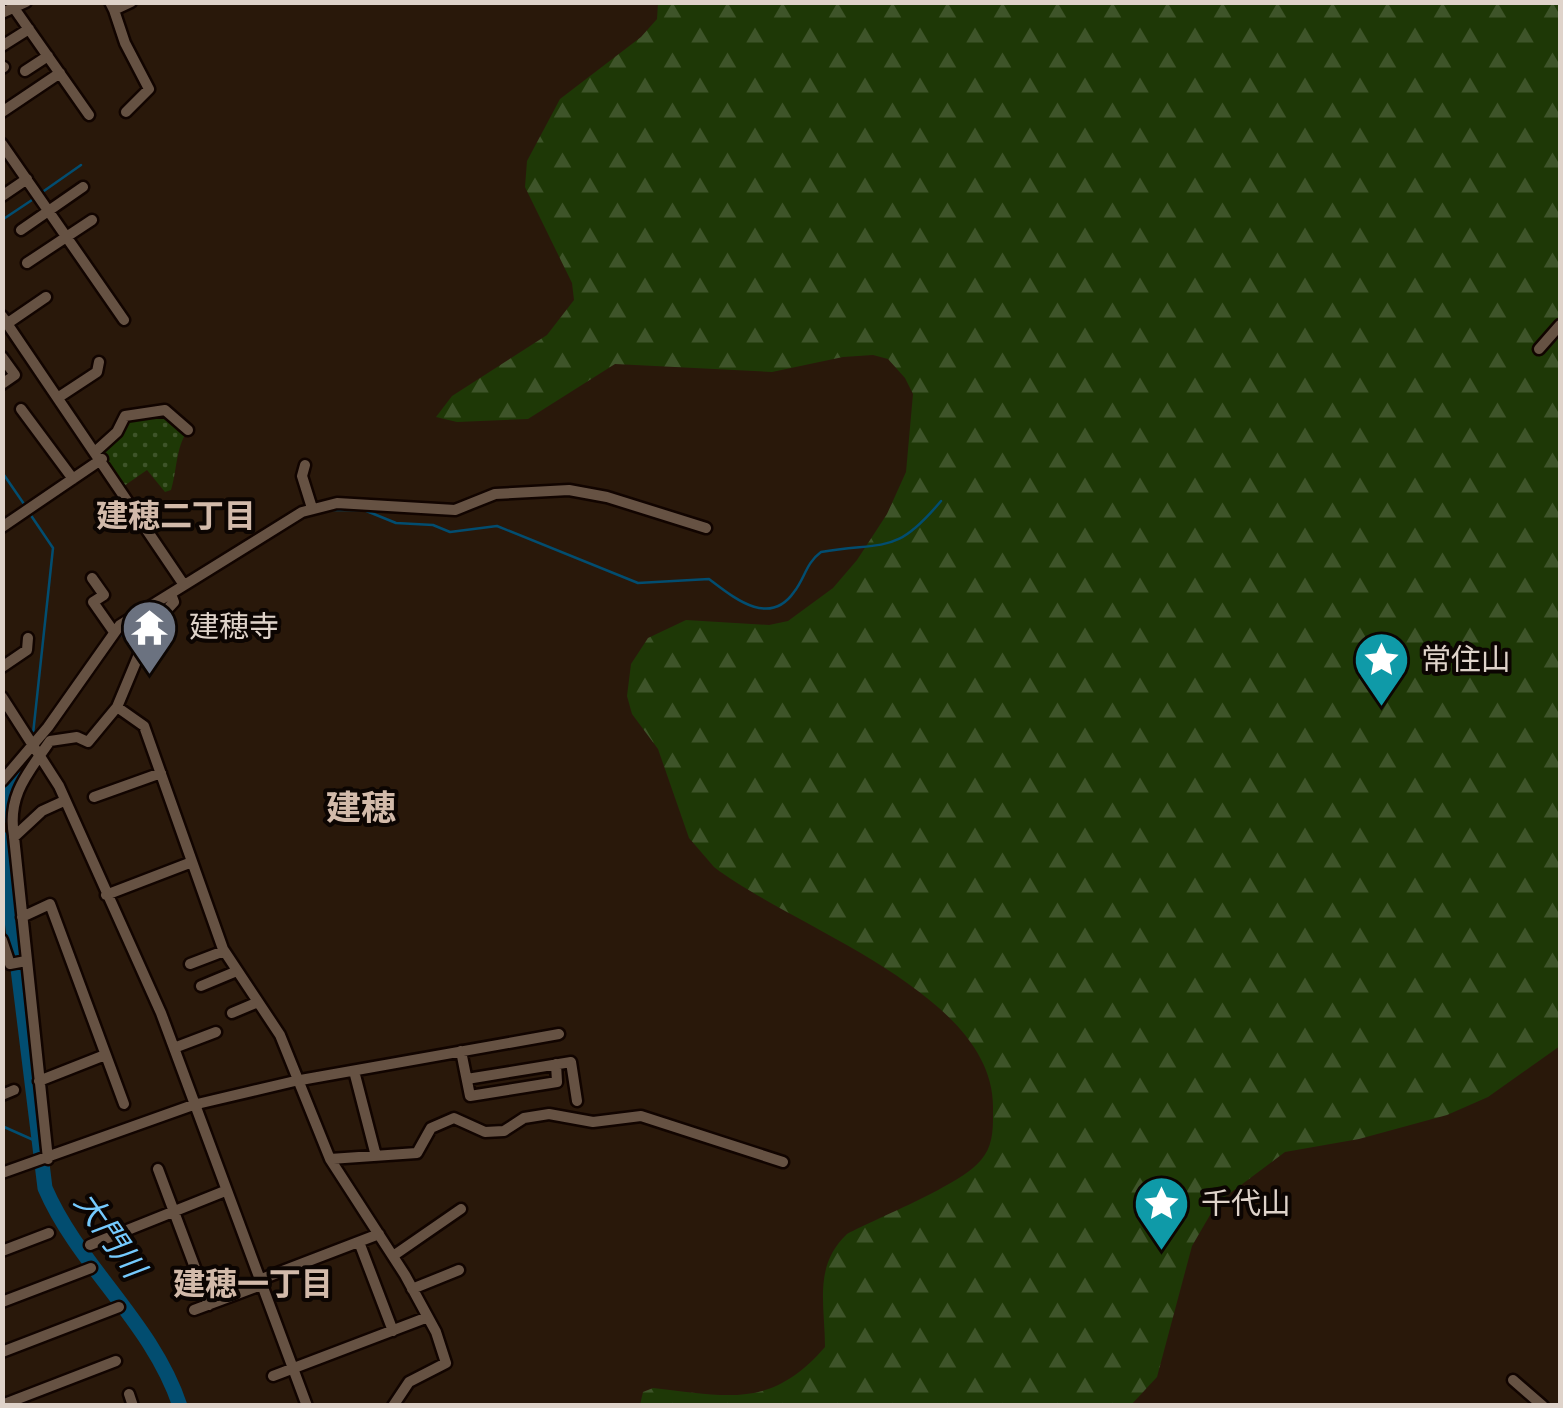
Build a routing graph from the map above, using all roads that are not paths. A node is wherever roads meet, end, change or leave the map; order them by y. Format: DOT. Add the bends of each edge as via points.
graph roads {
  1 [pos="131,2"];
  2 [pos="20,5"];
  3 [pos="112,6"];
  4 [pos="2,13"];
  5 [pos="29,28"];
  6 [pos="2,46"];
  7 [pos="48,56"];
  8 [pos="25,71"];
  9 [pos="60,73"];
  10 [pos="2,112"];
  11 [pos="126,112"];
  12 [pos="89,115"];
  13 [pos="2,144"];
  14 [pos="27,180"];
  15 [pos="83,187"];
  16 [pos="2,196"];
  17 [pos="48,211"];
  18 [pos="92,220"];
  19 [pos="21,230"];
  20 [pos="66,236"];
  21 [pos="27,264"];
  22 [pos="46,297"];
  23 [pos="124,320"];
  24 [pos="5,321"];
  25 [pos="1560,325"];
  26 [pos="1539,349"];
  27 [pos="2,357"];
  28 [pos="99,362"];
  29 [pos="2,384"];
  30 [pos="59,397"];
  31 [pos="21,408"];
  32 [pos="188,430"];
  33 [pos="99,455"];
  34 [pos="305,465"];
  35 [pos="73,478"];
  36 [pos="312,508"];
  37 [pos="2,527"];
  38 [pos="706,528"];
  39 [pos="92,578"];
  40 [pos="184,585"];
  41 [pos="171,594"];
  42 [pos="114,632"];
  43 [pos="28,638"];
  44 [pos="2,666"];
  45 [pos="2,697"];
  46 [pos="117,707"];
  47 [pos="38,748"];
  48 [pos="161,773"];
  49 [pos="2,780"];
  50 [pos="94,798"];
  51 [pos="64,801"];
  52 [pos="14,837"];
  53 [pos="192,862"];
  54 [pos="106,895"];
  55 [pos="22,917"];
  56 [pos="2,940"];
  57 [pos="224,951"];
  58 [pos="26,961"];
  59 [pos="190,964"];
  60 [pos="236,971"];
  61 [pos="200,986"];
  62 [pos="258,1002"];
  63 [pos="232,1013"];
  64 [pos="216,1032"];
  65 [pos="559,1034"];
  66 [pos="174,1048"];
  67 [pos="461,1052"];
  68 [pos="105,1055"];
  69 [pos="556,1064"];
  70 [pos="354,1070"];
  71 [pos="466,1080"];
  72 [pos="295,1081"];
  73 [pos="40,1082"];
  74 [pos="577,1101"];
  75 [pos="124,1104"];
  76 [pos="192,1105"];
  77 [pos="376,1156"];
  78 [pos="48,1159"];
  79 [pos="330,1160"];
  80 [pos="783,1162"];
  81 [pos="158,1170"];
  82 [pos="2,1173"];
  83 [pos="225,1191"];
  84 [pos="460,1209"];
  85 [pos="173,1211"];
  86 [pos="50,1233"];
  87 [pos="378,1234"];
  88 [pos="359,1242"];
  89 [pos="90,1244"];
  90 [pos="2,1251"];
  91 [pos="393,1256"];
  92 [pos="91,1268"];
  93 [pos="459,1270"];
  94 [pos="260,1283"];
  95 [pos="412,1289"];
  96 [pos="2,1302"];
  97 [pos="209,1305"];
  98 [pos="119,1307"];
  99 [pos="194,1310"];
  100 [pos="428,1317"];
  101 [pos="393,1331"];
  102 [pos="2,1352"];
  103 [pos="116,1362"];
  104 [pos="293,1369"];
  105 [pos="273,1376"];
  106 [pos="1514,1380"];
  107 [pos="2,1404"];
  108 [pos="306,1406"];
  109 [pos="393,1406"];
  110 [pos="1542,1406"];
  1 -- 3 [label="street"];
  2 -- 4 [label="street"];
  2 -- 5 [label="street"];
  3 -- 11 [label="street" via="150,89"];
  5 -- 6 [label="street"];
  5 -- 7 [label="street"];
  7 -- 8 [label="street"];
  7 -- 9 [label="street"];
  9 -- 10 [label="street"];
  9 -- 12 [label="street"];
  13 -- 14 [label="street"];
  14 -- 16 [label="street"];
  14 -- 17 [label="street"];
  15 -- 17 [label="street"];
  17 -- 19 [label="street"];
  17 -- 20 [label="street"];
  18 -- 20 [label="street"];
  20 -- 21 [label="street"];
  20 -- 23 [label="street"];
  22 -- 24 [label="street"];
  24 -- 30 [label="street"];
  25 -- 26 [label="street"];
  27 -- 29 [label="street" via="16,375"];
  28 -- 30 [label="street" via="96,372"];
  30 -- 33 [label="street"];
  31 -- 35 [label="street"];
  32 -- 33 [label="street" via="165,410 125,416"];
  33 -- 35 [label="street"];
  33 -- 40 [label="street"];
  34 -- 36 [label="street"];
  35 -- 37 [label="street"];
  36 -- 38 [label="street" via="338,503 455,510 495,494 569,490"];
  36 -- 40 [label="street"];
  39 -- 42 [label="street" via="104,595 92,602"];
  40 -- 41 [label="street"];
  41 -- 42 [label="street"];
  41 -- 46 [label="street" via="174,602 150,628"];
  42 -- 47 [label="street"];
  43 -- 44 [label="street" via="27,650"];
  45 -- 47 [label="street"];
  46 -- 47 [label="street" via="88,742 76,736"];
  46 -- 48 [label="street" via="144,726"];
  47 -- 49 [label="street"];
  47 -- 51 [label="street"];
  47 -- 52 [label="street" via="12,804"];
  48 -- 50 [label="street"];
  48 -- 53 [label="street"];
  51 -- 52 [label="street"];
  51 -- 54 [label="street"];
  52 -- 55 [label="street"];
  53 -- 54 [label="street"];
  53 -- 57 [label="street"];
  54 -- 66 [label="street"];
  55 -- 58 [label="street"];
  55 -- 68 [label="street" via="50,904"];
  56 -- 58 [label="street" via="10,964"];
  57 -- 59 [label="street"];
  57 -- 60 [label="street"];
  58 -- 73 [label="street"];
  60 -- 61 [label="street"];
  60 -- 62 [label="street"];
  62 -- 63 [label="street"];
  62 -- 72 [label="street" via="287,1050"];
  64 -- 66 [label="street"];
  65 -- 67 [label="street"];
  66 -- 76 [label="street"];
  67 -- 70 [label="street"];
  67 -- 71 [label="street"];
  68 -- 73 [label="street"];
  68 -- 75 [label="street"];
  69 -- 71 [label="street"];
  69 -- 71 [label="street" via="557,1082 470,1096"];
  69 -- 74 [label="street" via="571,1062"];
  70 -- 72 [label="street"];
  70 -- 77 [label="street"];
  72 -- 76 [label="street"];
  72 -- 79 [label="street"];
  73 -- 78 [label="street"];
  76 -- 78 [label="street"];
  76 -- 83 [label="street"];
  77 -- 79 [label="street"];
  77 -- 80 [label="street" via="418,1153 431,1128 454,1118 485,1132 549,1114 593,1122 628,1115"];
  78 -- 82 [label="street"];
  79 -- 87 [label="street"];
  81 -- 85 [label="street"];
  83 -- 85 [label="street"];
  83 -- 94 [label="street"];
  84 -- 91 [label="street"];
  85 -- 89 [label="street"];
  85 -- 97 [label="street"];
  86 -- 90 [label="street"];
  87 -- 88 [label="street"];
  87 -- 91 [label="street"];
  88 -- 94 [label="street"];
  88 -- 101 [label="street"];
  91 -- 95 [label="street"];
  92 -- 96 [label="street"];
  93 -- 95 [label="street"];
  94 -- 97 [label="street"];
  94 -- 104 [label="street"];
  95 -- 100 [label="street"];
  97 -- 99 [label="street"];
  98 -- 102 [label="street"];
  100 -- 101 [label="street"];
  100 -- 109 [label="street" via="446,1362 409,1382"];
  101 -- 104 [label="street"];
  103 -- 107 [label="street"];
  104 -- 105 [label="street"];
  104 -- 108 [label="street"];
  106 -- 110 [label="street"];
}
